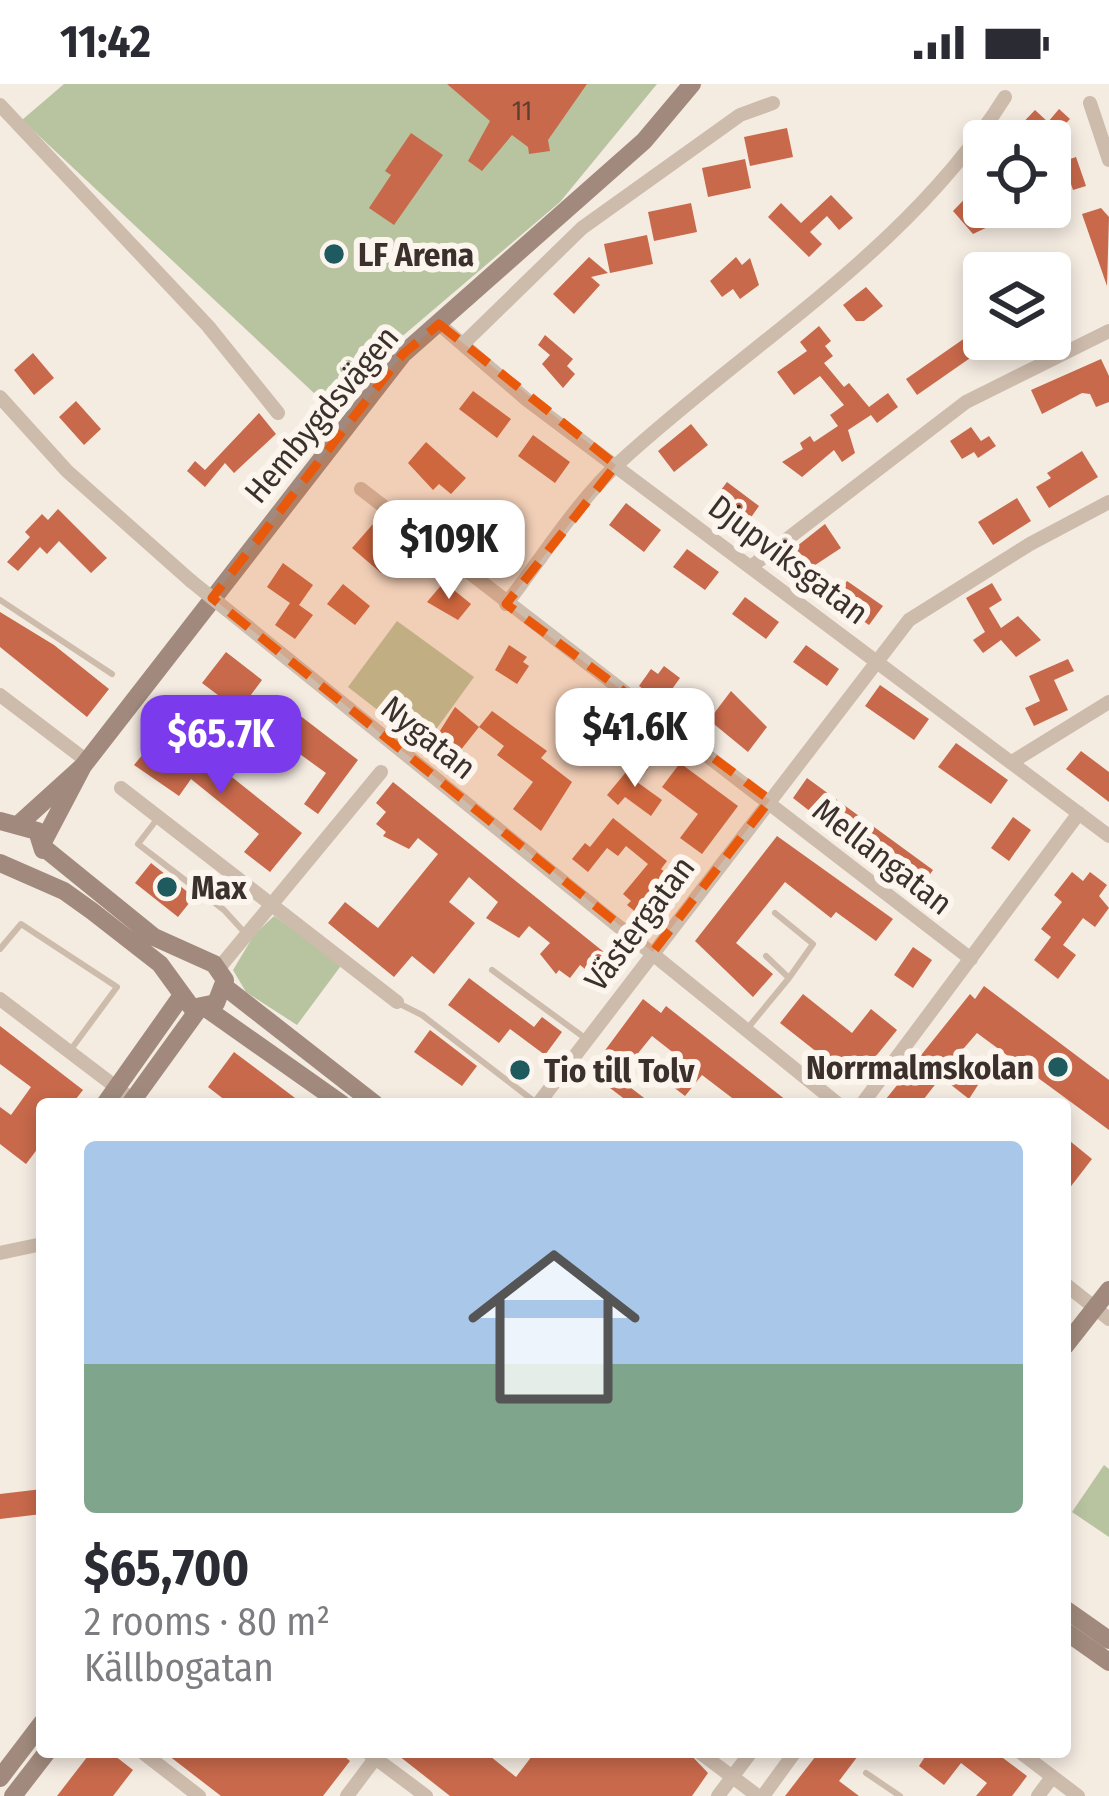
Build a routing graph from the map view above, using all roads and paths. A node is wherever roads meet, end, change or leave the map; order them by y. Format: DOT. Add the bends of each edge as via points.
graph roads {
  1 [pos="692,84"];
  2 [pos="1005,97"];
  3 [pos="773,103"];
  4 [pos="1090,103"];
  5 [pos="0,105"];
  6 [pos="1109,160"];
  7 [pos="439,325"];
  8 [pos="1109,332"];
  9 [pos="463,344"];
  10 [pos="0,397"];
  11 [pos="278,412"];
  12 [pos="616,465"];
  13 [pos="361,489"];
  14 [pos="1109,502"];
  15 [pos="752,566"];
  16 [pos="0,600"];
  17 [pos="506,604"];
  18 [pos="876,657"];
  19 [pos="112,674"];
  20 [pos="0,695"];
  21 [pos="1109,702"];
  22 [pos="1012,761"];
  23 [pos="85,763"];
  24 [pos="381,772"];
  25 [pos="121,788"];
  26 [pos="770,800"];
  27 [pos="1079,813"];
  28 [pos="158,818"];
  29 [pos="8,825"];
  30 [pos="1109,836"];
  31 [pos="43,844"];
  32 [pos="0,863"];
  33 [pos="25,872"];
  34 [pos="272,908"];
  35 [pos="775,913"];
  36 [pos="248,935"];
  37 [pos="0,949"];
  38 [pos="653,952"];
  39 [pos="766,956"];
  40 [pos="971,959"];
  41 [pos="196,960"];
  42 [pos="492,970"];
  43 [pos="222,978"];
  44 [pos="789,978"];
  45 [pos="178,990"];
  46 [pos="0,999"];
  47 [pos="397,1003"];
  48 [pos="202,1009"];
  49 [pos="747,1029"];
  50 [pos="588,1040"];
  51 [pos="70,1052"];
  52 [pos="122,1098"];
  53 [pos="125,1098"];
  54 [pos="126,1098"];
  55 [pos="333,1098"];
  56 [pos="368,1098"];
  57 [pos="530,1098"];
  58 [pos="543,1098"];
  59 [pos="831,1098"];
  60 [pos="867,1098"];
  61 [pos="36,1245"];
  62 [pos="0,1253"];
  63 [pos="1071,1289"];
  64 [pos="1109,1289"];
  65 [pos="1102,1313"];
  66 [pos="1071,1341"];
  67 [pos="1071,1613"];
  68 [pos="1071,1635"];
  69 [pos="1109,1640"];
  70 [pos="1109,1662"];
  71 [pos="36,1732"];
  72 [pos="42,1758"];
  73 [pos="150,1758"];
  74 [pos="371,1758"];
  75 [pos="379,1758"];
  76 [pos="707,1758"];
  77 [pos="746,1758"];
  78 [pos="790,1758"];
  79 [pos="1028,1758"];
  80 [pos="866,1773"];
  81 [pos="732,1777"];
  82 [pos="1052,1777"];
  83 [pos="0,1778"];
  84 [pos="14,1796"];
  85 [pos="200,1796"];
  86 [pos="347,1796"];
  87 [pos="426,1796"];
  88 [pos="718,1796"];
  89 [pos="761,1796"];
  90 [pos="900,1796"];
  91 [pos="1038,1796"];
  92 [pos="1078,1796"];
  1 -- 7 [label="main road, Hembygdsvägen" via="644,142"];
  2 -- 12 [label="street" via="979,138 861,264"];
  3 -- 9 [label="street" via="740,115 582,228"];
  4 -- 6 [label="street"];
  5 -- 11 [label="street"];
  7 -- 9 [label="street, Djupviksgatan"];
  7 -- 23 [label="main road, Hembygdsvägen" via="403,354"];
  8 -- 15 [label="street" via="966,402"];
  9 -- 12 [label="street, Djupviksgatan"];
  10 -- 38 [label="street, Nygatan, bridge" via="67,471 191,581"];
  12 -- 15 [label="street, Djupviksgatan"];
  12 -- 17 [label="street"];
  13 -- 17 [label="street, Mellangatan"];
  14 -- 18 [label="street, Västergatan" via="909,620"];
  15 -- 18 [label="street, Djupviksgatan"];
  16 -- 19 [label="lane"];
  17 -- 26 [label="street, Mellangatan"];
  18 -- 22 [label="street, Djupviksgatan"];
  18 -- 26 [label="street, Västergatan"];
  20 -- 23 [label="street"];
  21 -- 22 [label="street"];
  22 -- 27 [label="street, Djupviksgatan"];
  23 -- 29 [label="main road, Hembygdsvägen"];
  23 -- 31 [label="main road, Hembygdsvägen"];
  24 -- 34 [label="street"];
  25 -- 28 [label="street"];
  26 -- 38 [label="street, Västergatan"];
  26 -- 40 [label="street, Mellangatan"];
  27 -- 30 [label="street, Djupviksgatan"];
  27 -- 40 [label="street"];
  28 -- 34 [label="street"];
  28 -- 36 [label="lane" via="138,844"];
  29 -- 31 [label="main road" via="37,831"];
  31 -- 33 [label="main road, Hembygdsvägen"];
  31 -- 41 [label="main road" via="116,908"];
  32 -- 33 [label="main road"];
  33 -- 45 [label="main road" via="92,911 160,964"];
  34 -- 36 [label="street"];
  34 -- 47 [label="street"];
  35 -- 44 [label="lane" via="813,944"];
  36 -- 43 [label="street"];
  37 -- 51 [label="lane" via="21,923 117,987"];
  38 -- 49 [label="street, Nygatan"];
  38 -- 50 [label="street, Västergatan"];
  39 -- 44 [label="lane"];
  40 -- 60 [label="street"];
  41 -- 43 [label="main road"];
  41 -- 45 [label="main road" via="179,972"];
  42 -- 50 [label="lane"];
  43 -- 48 [label="main road"];
  43 -- 56 [label="main road"];
  44 -- 49 [label="lane"];
  45 -- 48 [label="main road"];
  45 -- 53 [label="main road"];
  46 -- 51 [label="street"];
  47 -- 57 [label="lane"];
  48 -- 54 [label="main road"];
  48 -- 55 [label="main road"];
  49 -- 59 [label="street, Nygatan"];
  50 -- 58 [label="street, Västergatan"];
  51 -- 52 [label="street"];
  61 -- 62 [label="street"];
  63 -- 65 [label="street"];
  64 -- 65 [label="main road"];
  65 -- 66 [label="main road"];
  67 -- 69 [label="main road"];
  68 -- 70 [label="main road"];
  71 -- 83 [label="main road"];
  72 -- 84 [label="main road"];
  73 -- 85 [label="street"];
  74 -- 86 [label="street"];
  75 -- 87 [label="street"];
  76 -- 81 [label="street"];
  77 -- 81 [label="street"];
  78 -- 89 [label="street"];
  79 -- 82 [label="street"];
  80 -- 90 [label="lane"];
  81 -- 88 [label="street"];
  81 -- 89 [label="street"];
  82 -- 91 [label="street"];
  82 -- 92 [label="street"];
}
